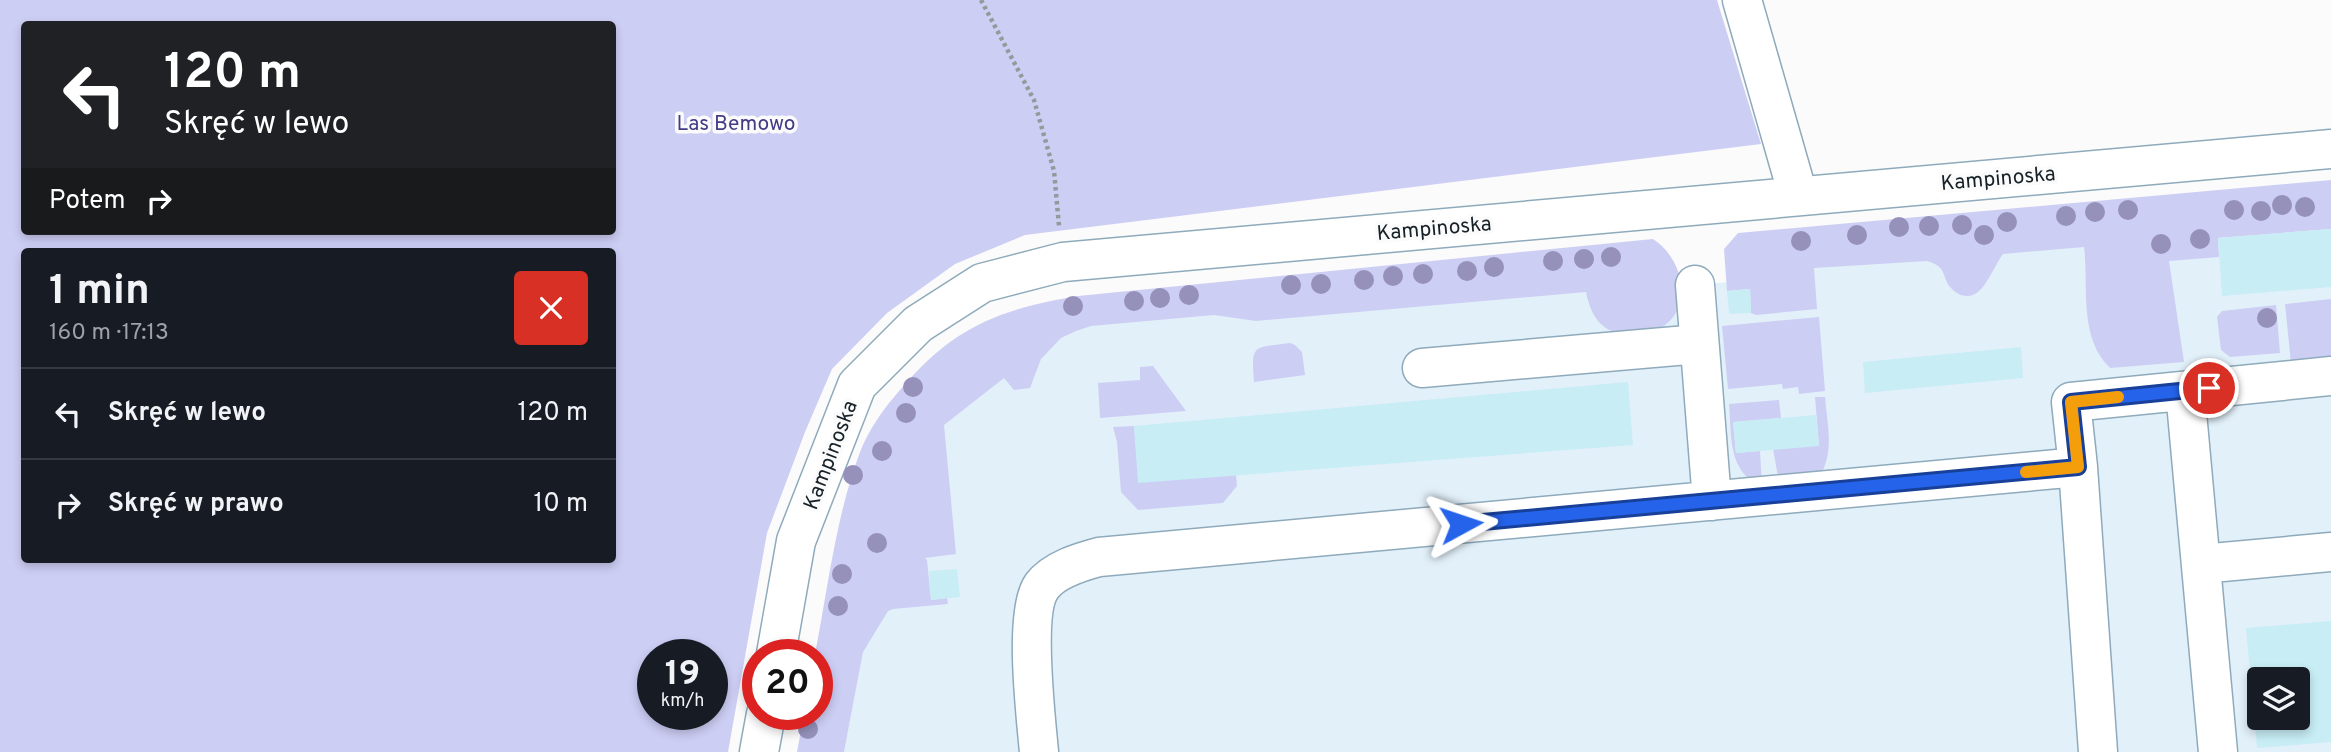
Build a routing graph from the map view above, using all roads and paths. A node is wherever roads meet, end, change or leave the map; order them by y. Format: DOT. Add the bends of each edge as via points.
graph roads {
  1 [pos="981,0"];
  2 [pos="1742,0"];
  3 [pos="2331,149"];
  4 [pos="1798,195"];
  5 [pos="1063,262"];
  6 [pos="1695,285"];
  7 [pos="1699,344"];
  8 [pos="1422,368"];
  9 [pos="2331,376"];
  10 [pos="2185,391"];
  11 [pos="2078,467"];
  12 [pos="1712,501"];
  13 [pos="2331,552"];
  14 [pos="2201,564"];
  15 [pos="779,639"];
  16 [pos="763,730"];
  17 [pos="759,752"];
  18 [pos="1038,752"];
  19 [pos="2098,752"];
  20 [pos="2218,752"];
  1 -- 5 [label="path" via="1034,100 1054,171"];
  2 -- 4 [label="street"];
  3 -- 4 [label="street, Kampinoska"];
  4 -- 5 [label="street, Kampinoska"];
  5 -- 15 [label="street, Kampinoska" via="982,283 918,324 857,385 796,541"];
  6 -- 7 [label="street"];
  7 -- 8 [label="street"];
  7 -- 12 [label="street"];
  9 -- 10 [label="street"];
  10 -- 11 [label="street" via="2071,402"];
  10 -- 14 [label="street"];
  11 -- 12 [label="street"];
  11 -- 19 [label="street"];
  12 -- 18 [label="street" via="1099,557 1070,565 1041,587 1031,624"];
  13 -- 14 [label="street"];
  14 -- 20 [label="street"];
  16 -- 17 [label="street"];
}
